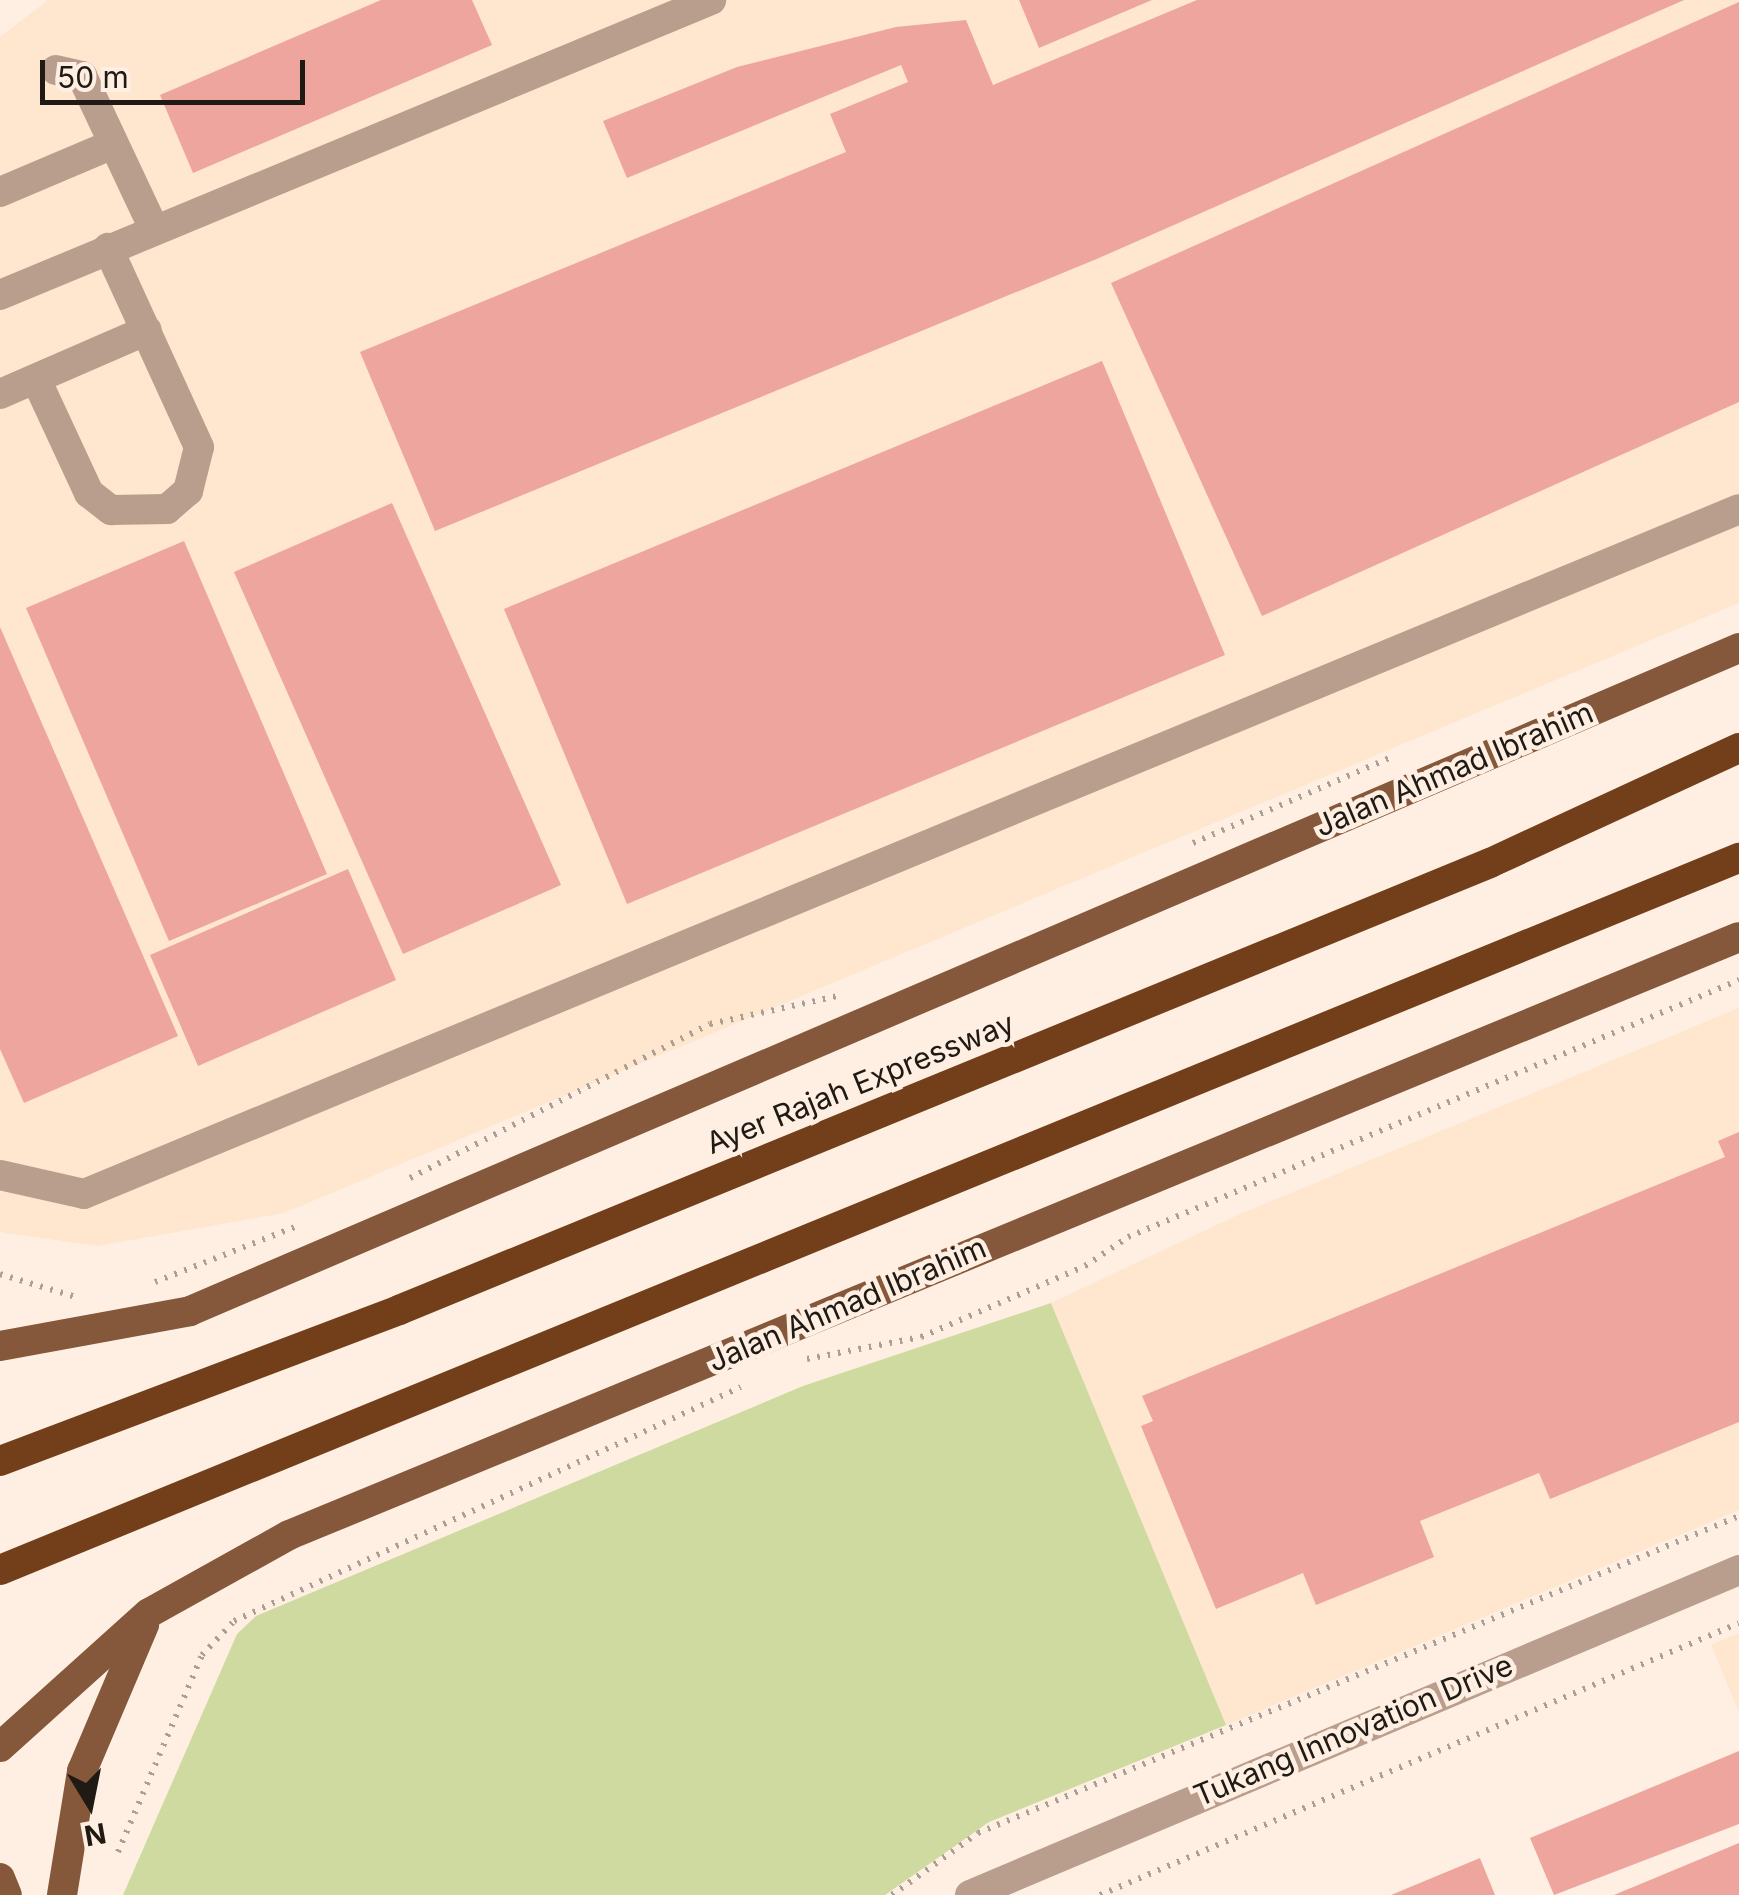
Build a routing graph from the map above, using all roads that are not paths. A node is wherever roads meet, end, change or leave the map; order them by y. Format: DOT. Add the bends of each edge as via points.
graph roads {
  1 [pos="711,0"];
  2 [pos="56,70"];
  3 [pos="113,144"];
  4 [pos="0,192"];
  5 [pos="152,228"];
  6 [pos="108,248"];
  7 [pos="0,294"];
  8 [pos="147,330"];
  9 [pos="36,379"];
  10 [pos="0,394"];
  11 [pos="1739,509"];
  12 [pos="1739,648"];
  13 [pos="1739,748"];
  14 [pos="1739,858"];
  15 [pos="1739,937"];
  16 [pos="0,1174"];
  17 [pos="0,1335"];
  18 [pos="36,1344"];
  19 [pos="0,1346"];
  20 [pos="0,1461"];
  21 [pos="12,1565"];
  22 [pos="1739,1570"];
  23 [pos="149,1613"];
  24 [pos="0,1747"];
  25 [pos="0,1878"];
  26 [pos="7,1895"];
  27 [pos="62,1895"];
  28 [pos="970,1895"];
  1 -- 5 [label="street"];
  2 -- 3 [label="street" via="82,76"];
  3 -- 4 [label="street"];
  3 -- 5 [label="street"];
  5 -- 6 [label="street"];
  6 -- 7 [label="street"];
  6 -- 8 [label="street"];
  8 -- 9 [label="street"];
  8 -- 9 [label="street" via="199,447 199,471 167,509 134,516 89,493"];
  9 -- 10 [label="street"];
  11 -- 16 [label="street" via="84,1194"];
  12 -- 18 [label="main road, Jalan Ahmad Ibrahim" via="190,1311"];
  13 -- 20 [label="highway, Ayer Rajah Expressway" via="1231,969 398,1310"];
  14 -- 21 [label="highway"];
  15 -- 23 [label="main road, Jalan Ahmad Ibrahim" via="289,1535"];
  17 -- 18 [label="main road"];
  18 -- 19 [label="main road, Jalan Ahmad Ibrahim"];
  22 -- 28 [label="street, Tukang Innovation Drive"];
  23 -- 24 [label="main road, Jalan Ahmad Ibrahim"];
  23 -- 27 [label="main road" via="82,1771"];
  25 -- 26 [label="main road"];
}
